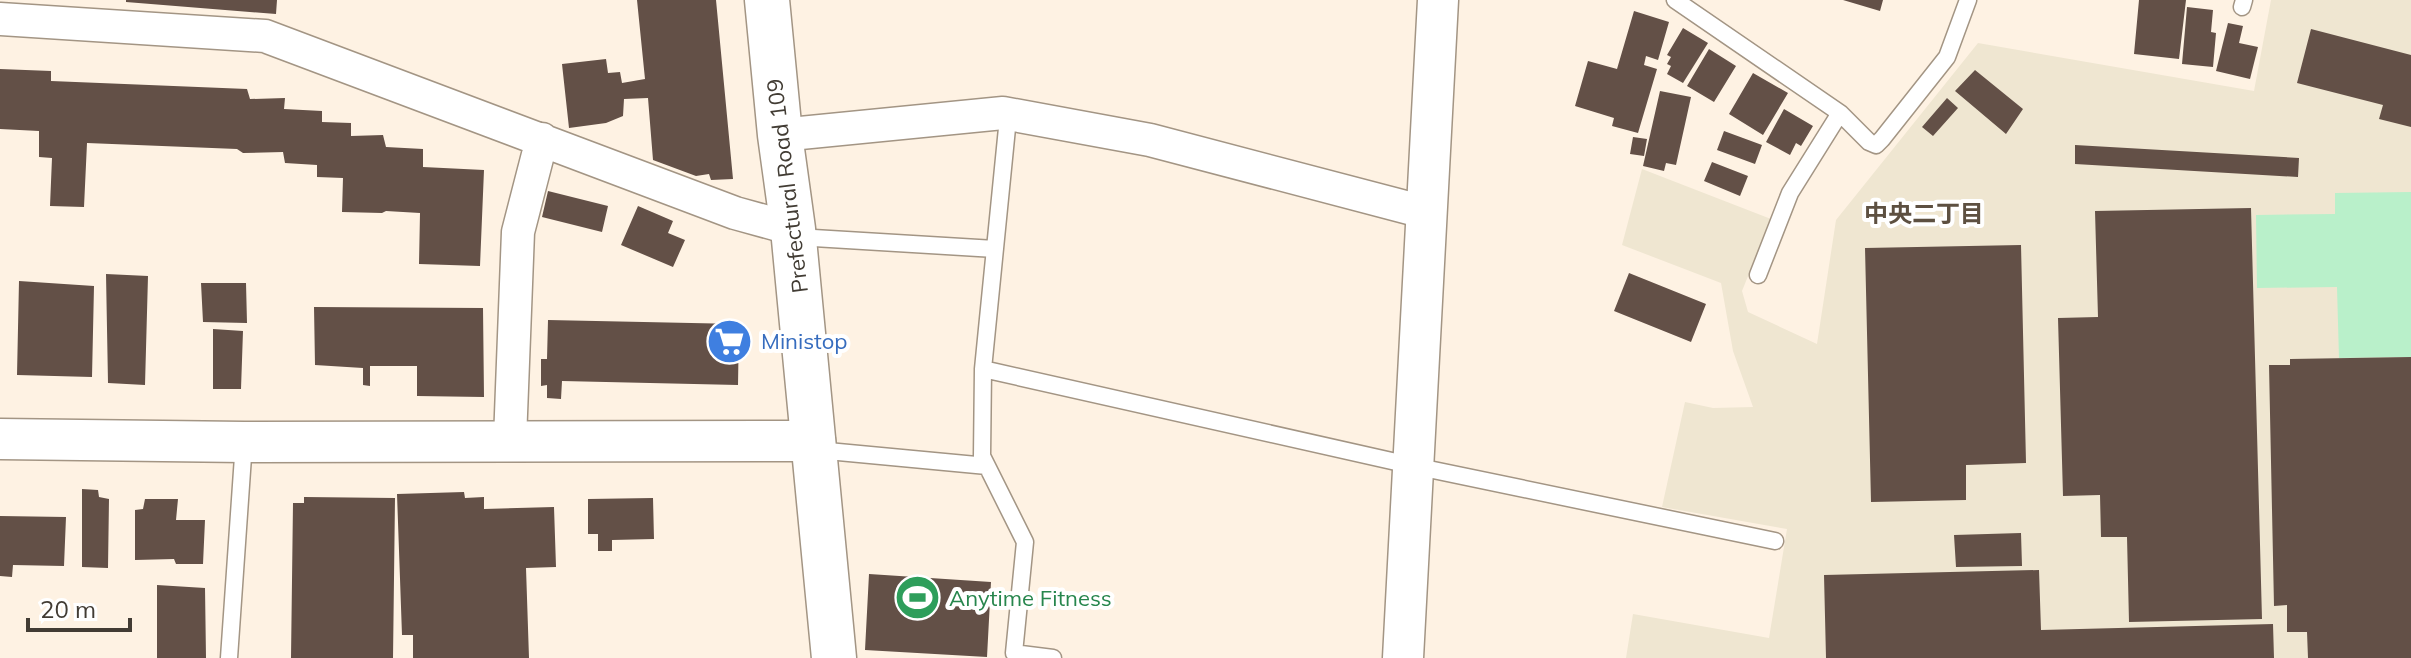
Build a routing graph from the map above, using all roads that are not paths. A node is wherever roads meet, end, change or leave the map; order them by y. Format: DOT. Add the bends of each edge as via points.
graph roads {
  1 [pos="767,0"];
  2 [pos="1675,0"];
  3 [pos="1968,0"];
  4 [pos="1430,8"];
  5 [pos="0,19"];
  6 [pos="1003,113"];
  7 [pos="1840,113"];
  8 [pos="780,135"];
  9 [pos="542,139"];
  10 [pos="1428,213"];
  11 [pos="794,233"];
  12 [pos="995,249"];
  13 [pos="1758,275"];
  14 [pos="983,369"];
  15 [pos="0,439"];
  16 [pos="510,440"];
  17 [pos="244,442"];
  18 [pos="815,445"];
  19 [pos="987,466"];
  20 [pos="1414,466"];
  21 [pos="1775,541"];
  22 [pos="229,658"];
  23 [pos="834,658"];
  24 [pos="1053,658"];
  25 [pos="1403,658"];
  1 -- 8 [label="main road, Prefectural Road 109"];
  2 -- 7 [label="lane"];
  3 -- 7 [label="lane" via="1947,57 1876,145"];
  4 -- 10 [label="street"];
  5 -- 9 [label="street" via="265,36"];
  6 -- 8 [label="street"];
  6 -- 10 [label="street" via="1150,140"];
  6 -- 12 [label="lane" via="1007,128"];
  7 -- 13 [label="lane" via="1790,193"];
  8 -- 11 [label="main road, Prefectural Road 109"];
  9 -- 11 [label="street"];
  9 -- 16 [label="street" via="518,232"];
  10 -- 20 [label="street"];
  11 -- 12 [label="lane"];
  11 -- 18 [label="main road, Prefectural Road 109"];
  12 -- 14 [label="lane"];
  14 -- 19 [label="lane" via="982,456"];
  14 -- 20 [label="lane"];
  15 -- 17 [label="street"];
  16 -- 17 [label="street"];
  16 -- 18 [label="street"];
  17 -- 22 [label="lane"];
  18 -- 19 [label="lane"];
  18 -- 23 [label="main road, Prefectural Road 109"];
  19 -- 24 [label="lane" via="1025,542 1014,653"];
  20 -- 21 [label="lane"];
  20 -- 25 [label="street"];
}
